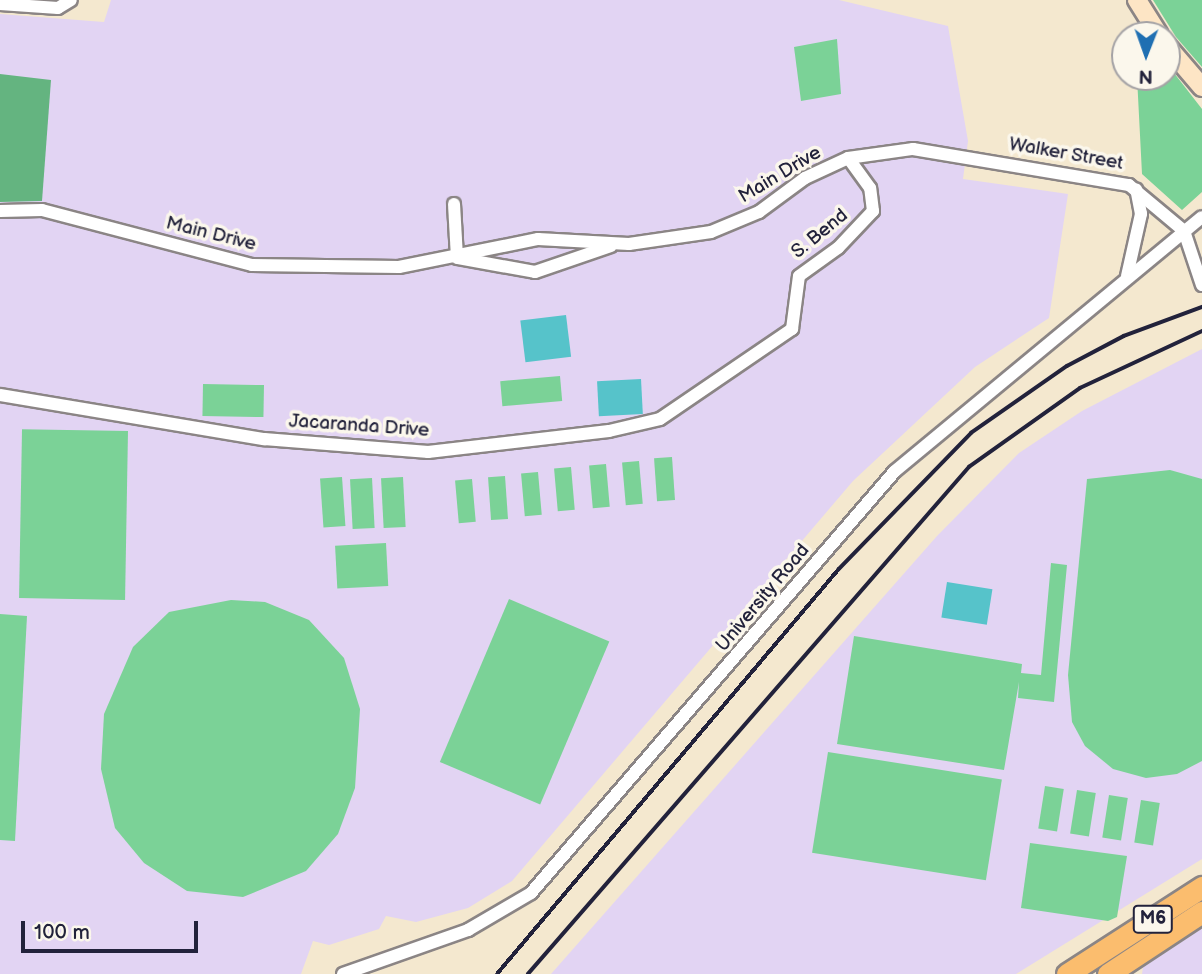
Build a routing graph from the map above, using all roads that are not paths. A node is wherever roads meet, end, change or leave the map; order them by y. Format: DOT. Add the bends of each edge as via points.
graph roads {
  1 [pos="71,0"];
  2 [pos="1137,0"];
  3 [pos="0,4"];
  4 [pos="1150,21"];
  5 [pos="1181,62"];
  6 [pos="1202,86"];
  7 [pos="966,156"];
  8 [pos="848,158"];
  9 [pos="1136,189"];
  10 [pos="454,204"];
  11 [pos="0,211"];
  12 [pos="1202,217"];
  13 [pos="1184,231"];
  14 [pos="614,244"];
  15 [pos="457,258"];
  16 [pos="1127,276"];
  17 [pos="1202,285"];
  18 [pos="794,307"];
  19 [pos="0,395"];
  20 [pos="1202,887"];
  21 [pos="1202,912"];
  22 [pos="1105,950"];
  23 [pos="1112,972"];
  24 [pos="343,974"];
  25 [pos="1067,974"];
  1 -- 3 [label="street" via="58,8"];
  2 -- 4 [label="main road"];
  5 -- 6 [label="main road"];
  7 -- 8 [label="street, Main Drive" via="890,149"];
  7 -- 9 [label="street, Walker Street"];
  8 -- 14 [label="street, Main Drive" via="741,221 666,241"];
  8 -- 18 [label="street, S. Bend" via="870,188 873,211 838,248 799,276"];
  9 -- 13 [label="street, Walker Street"];
  9 -- 16 [label="street" via="1141,215"];
  10 -- 15 [label="street"];
  11 -- 15 [label="street, Main Drive" via="42,210 252,265 331,270"];
  12 -- 13 [label="street, University Road"];
  13 -- 16 [label="street, University Road"];
  13 -- 17 [label="street"];
  14 -- 15 [label="street, Main Drive" via="538,239"];
  14 -- 15 [label="street, Main Drive" via="535,272"];
  16 -- 24 [label="street, University Road" via="895,471 531,893 468,930"];
  18 -- 19 [label="street, Jacaranda Drive" via="790,331 665,417 498,445 428,452 264,439"];
  20 -- 22 [label="main road, M6"];
  21 -- 23 [label="main road, M6"];
  22 -- 23 [label="main road"];
  22 -- 25 [label="main road, M6"];
}
